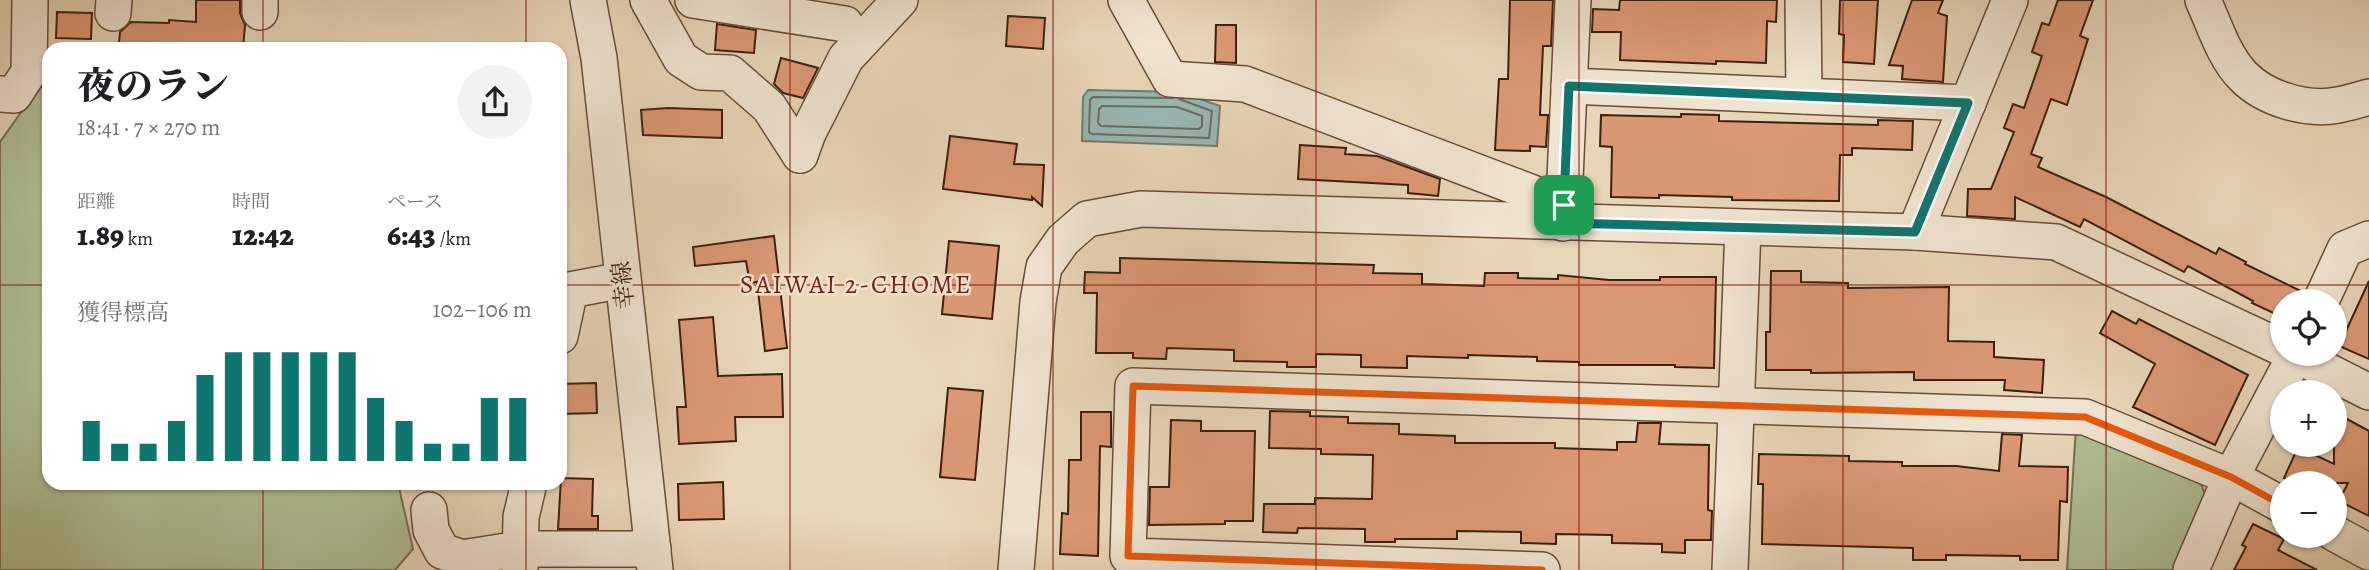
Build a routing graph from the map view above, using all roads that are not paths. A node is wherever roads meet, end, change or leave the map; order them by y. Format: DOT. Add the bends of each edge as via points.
graph roads {
  1 [pos="30,0"];
  2 [pos="588,0"];
  3 [pos="648,0"];
  4 [pos="693,0"];
  5 [pos="900,0"];
  6 [pos="1126,0"];
  7 [pos="1573,0"];
  8 [pos="1803,0"];
  9 [pos="2010,0"];
  10 [pos="2203,0"];
  11 [pos="845,24"];
  12 [pos="1569,86"];
  13 [pos="0,94"];
  14 [pos="1804,96"];
  15 [pos="2369,97"];
  16 [pos="1968,103"];
  17 [pos="1563,214"];
  18 [pos="1742,228"];
  19 [pos="1915,232"];
  20 [pos="2369,240"];
  21 [pos="623,280"];
  22 [pos="2327,289"];
  23 [pos="567,304"];
  24 [pos="2270,342"];
  25 [pos="2289,366"];
  26 [pos="2318,366"];
  27 [pos="2369,392"];
  28 [pos="1735,406"];
  29 [pos="2231,477"];
  30 [pos="527,490"];
  31 [pos="2270,498"];
  32 [pos="429,510"];
  33 [pos="2347,540"];
  34 [pos="2369,552"];
  35 [pos="520,559"];
  36 [pos="654,560"];
  37 [pos="1284,566"];
  38 [pos="1016,570"];
  39 [pos="1542,570"];
  40 [pos="1730,570"];
  41 [pos="2191,570"];
  1 -- 13 [label="street" via="29,72 14,96"];
  2 -- 21 [label="street, 幸線"];
  3 -- 5 [label="street" via="681,59 701,72 730,72 769,107 800,155 846,58"];
  4 -- 11 [label="street"];
  6 -- 17 [label="street" via="1170,79 1245,84"];
  7 -- 12 [label="street"];
  8 -- 14 [label="street"];
  9 -- 16 [label="street"];
  10 -- 15 [label="street" via="2242,75 2266,95 2295,104 2335,106"];
  12 -- 14 [label="street"];
  12 -- 17 [label="street"];
  14 -- 16 [label="street"];
  16 -- 19 [label="street"];
  17 -- 18 [label="street"];
  17 -- 38 [label="street" via="1141,209 1087,219 1063,240 1044,267"];
  18 -- 19 [label="street"];
  18 -- 28 [label="street"];
  19 -- 24 [label="street" via="2056,242"];
  20 -- 22 [label="street" via="2345,250"];
  21 -- 23 [label="street" via="570,290"];
  21 -- 36 [label="street, 幸線"];
  25 -- 29 [label="street"];
  26 -- 27 [label="street"];
  28 -- 29 [label="street" via="2085,417"];
  28 -- 37 [label="street" via="1133,386 1128,556"];
  28 -- 40 [label="street"];
  29 -- 31 [label="street"];
  29 -- 41 [label="street"];
  30 -- 35 [label="street"];
  32 -- 35 [label="street" via="431,530 442,551 462,558"];
  33 -- 34 [label="street"];
  35 -- 36 [label="street"];
  37 -- 39 [label="street"];
}
